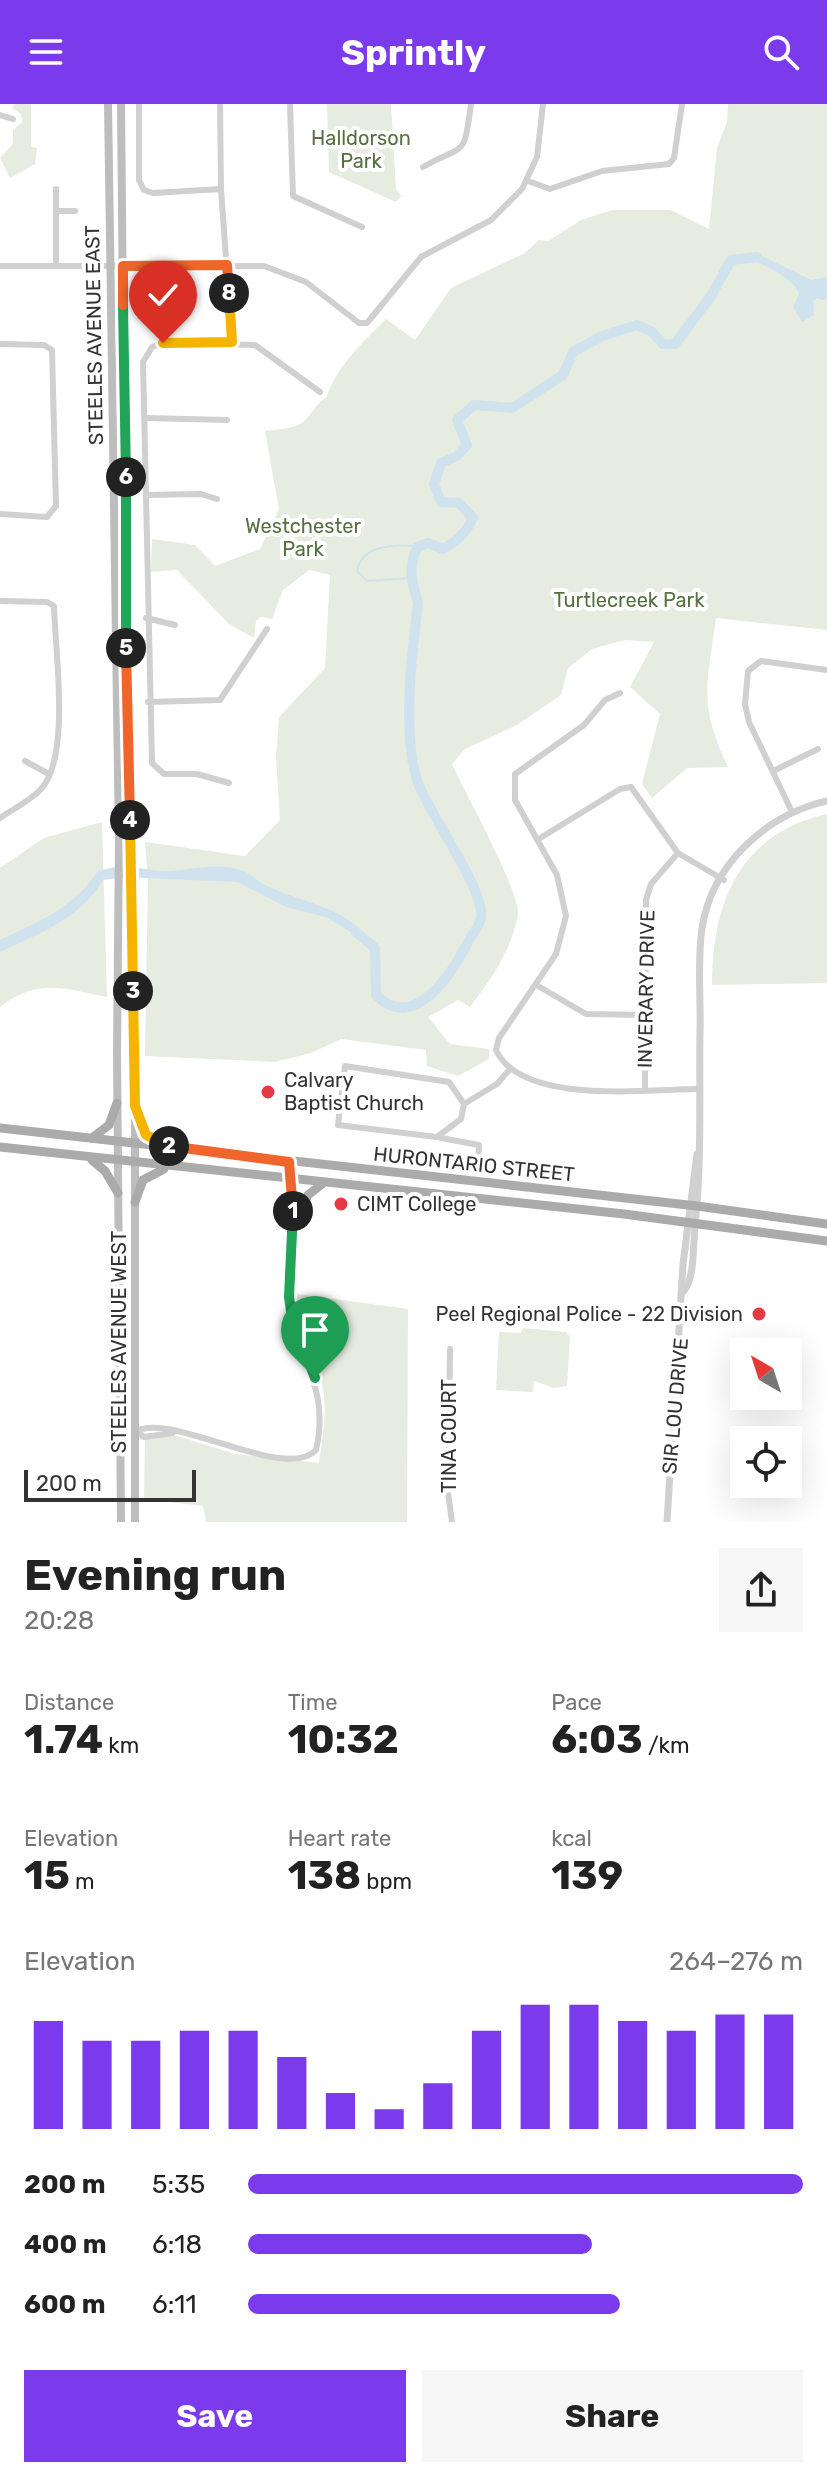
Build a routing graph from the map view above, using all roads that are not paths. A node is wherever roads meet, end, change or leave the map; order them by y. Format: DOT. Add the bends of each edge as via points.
graph roads {
  1 [pos="108,104"];
  2 [pos="121,104"];
  3 [pos="139,104"];
  4 [pos="220,104"];
  5 [pos="290,104"];
  6 [pos="471,104"];
  7 [pos="543,104"];
  8 [pos="682,104"];
  9 [pos="0,115"];
  10 [pos="13,119"];
  11 [pos="423,167"];
  12 [pos="528,181"];
  13 [pos="56,189"];
  14 [pos="221,189"];
  15 [pos="56,211"];
  16 [pos="75,211"];
  17 [pos="362,227"];
  18 [pos="227,265"];
  19 [pos="0,266"];
  20 [pos="56,266"];
  21 [pos="110,266"];
  22 [pos="123,266"];
  23 [pos="232,342"];
  24 [pos="0,344"];
  25 [pos="320,392"];
  26 [pos="145,418"];
  27 [pos="227,420"];
  28 [pos="146,495"];
  29 [pos="217,499"];
  30 [pos="0,514"];
  31 [pos="0,601"];
  32 [pos="146,618"];
  33 [pos="175,625"];
  34 [pos="267,629"];
  35 [pos="827,670"];
  36 [pos="620,693"];
  37 [pos="148,702"];
  38 [pos="818,749"];
  39 [pos="25,761"];
  40 [pos="773,771"];
  41 [pos="49,774"];
  42 [pos="229,783"];
  43 [pos="827,801"];
  44 [pos="792,812"];
  45 [pos="0,818"];
  46 [pos="537,840"];
  47 [pos="678,853"];
  48 [pos="722,879"];
  49 [pos="538,986"];
  50 [pos="645,1015"];
  51 [pos="510,1069"];
  52 [pos="645,1089"];
  53 [pos="699,1089"];
  54 [pos="117,1103"];
  55 [pos="135,1106"];
  56 [pos="463,1108"];
  57 [pos="2,1129"];
  58 [pos="437,1137"];
  59 [pos="89,1139"];
  60 [pos="460,1140"];
  61 [pos="118,1142"];
  62 [pos="135,1144"];
  63 [pos="1,1147"];
  64 [pos="174,1148"];
  65 [pos="85,1157"];
  66 [pos="118,1161"];
  67 [pos="289,1162"];
  68 [pos="135,1163"];
  69 [pos="175,1167"];
  70 [pos="478,1168"];
  71 [pos="292,1179"];
  72 [pos="325,1183"];
  73 [pos="118,1193"];
  74 [pos="135,1202"];
  75 [pos="693,1205"];
  76 [pos="294,1224"];
  77 [pos="691,1224"];
  78 [pos="827,1224"];
  79 [pos="827,1241"];
  80 [pos="120,1305"];
  81 [pos="136,1326"];
  82 [pos="450,1349"];
  83 [pos="121,1431"];
  84 [pos="136,1431"];
  85 [pos="121,1522"];
  86 [pos="135,1522"];
  87 [pos="452,1522"];
  88 [pos="667,1522"];
  1 -- 21 [label="main road, STEELES AVENUE EAST"];
  2 -- 22 [label="main road, STEELES AVENUE EAST"];
  3 -- 14 [label="street" via="139,180 144,190"];
  4 -- 14 [label="street"];
  5 -- 17 [label="street" via="293,196"];
  6 -- 11 [label="street" via="464,144 452,156"];
  7 -- 12 [label="street" via="537,157"];
  8 -- 12 [label="street" via="669,164 602,171 550,189"];
  9 -- 10 [label="street"];
  12 -- 18 [label="street" via="491,220 421,257 367,323 359,323 295,276 264,266"];
  13 -- 15 [label="street"];
  14 -- 18 [label="street"];
  15 -- 16 [label="street"];
  15 -- 20 [label="street"];
  18 -- 22 [label="street"];
  18 -- 23 [label="street"];
  19 -- 20 [label="street"];
  20 -- 21 [label="street"];
  21 -- 22 [label="street"];
  21 -- 54 [label="main road, STEELES AVENUE EAST" via="120,899"];
  22 -- 55 [label="main road, STEELES AVENUE EAST"];
  23 -- 25 [label="street" via="261,348"];
  23 -- 26 [label="street" via="152,347 143,362"];
  24 -- 30 [label="street" via="44,345 52,350 56,506 47,517"];
  26 -- 27 [label="street"];
  26 -- 28 [label="street"];
  28 -- 29 [label="street" via="201,494"];
  28 -- 32 [label="street"];
  31 -- 41 [label="street" via="54,606 56,758"];
  32 -- 33 [label="street"];
  32 -- 37 [label="street"];
  34 -- 37 [label="street" via="220,700"];
  35 -- 40 [label="street" via="761,661 750,666 745,704"];
  36 -- 46 [label="street" via="515,774 515,800"];
  37 -- 42 [label="street" via="155,768 164,774 208,776"];
  38 -- 40 [label="street"];
  39 -- 41 [label="street"];
  40 -- 44 [label="street"];
  41 -- 45 [label="street" via="41,789"];
  43 -- 44 [label="street, SIR LOU DRIVE"];
  44 -- 48 [label="street, SIR LOU DRIVE" via="746,844"];
  46 -- 47 [label="street" via="631,787"];
  46 -- 49 [label="street" via="561,884 566,916 556,954"];
  47 -- 48 [label="street"];
  47 -- 50 [label="street, INVERARY DRIVE" via="651,884 646,900"];
  48 -- 53 [label="street, SIR LOU DRIVE" via="708,906 700,946"];
  49 -- 50 [label="street" via="586,1014"];
  49 -- 51 [label="street" via="496,1043"];
  50 -- 52 [label="street, INVERARY DRIVE"];
  51 -- 52 [label="street" via="550,1087"];
  51 -- 56 [label="street"];
  52 -- 53 [label="street"];
  53 -- 75 [label="street, SIR LOU DRIVE"];
  54 -- 59 [label="main road" via="107,1128"];
  54 -- 61 [label="main road, STEELES AVENUE EAST"];
  55 -- 62 [label="main road, STEELES AVENUE EAST"];
  55 -- 64 [label="main road" via="146,1135"];
  56 -- 58 [label="street" via="456,1126"];
  56 -- 58 [label="street" via="454,1087 439,1078 345,1066 338,1125"];
  56 -- 60 [label="street"];
  57 -- 59 [label="main road, HURONTARIO STREET"];
  57 -- 63 [label="main road"];
  58 -- 60 [label="street"];
  59 -- 61 [label="main road, HURONTARIO STREET"];
  60 -- 70 [label="street" via="479,1145"];
  61 -- 62 [label="main road, HURONTARIO STREET"];
  61 -- 66 [label="main road, STEELES AVENUE EAST"];
  62 -- 64 [label="main road, HURONTARIO STREET"];
  62 -- 68 [label="main road, STEELES AVENUE WEST"];
  63 -- 65 [label="main road, HURONTARIO STREET"];
  64 -- 67 [label="main road, HURONTARIO STREET"];
  65 -- 66 [label="main road, HURONTARIO STREET"];
  65 -- 73 [label="main road" via="104,1170"];
  66 -- 68 [label="main road, HURONTARIO STREET"];
  66 -- 73 [label="main road, STEELES AVENUE WEST"];
  67 -- 71 [label="street"];
  67 -- 75 [label="main road, HURONTARIO STREET"];
  68 -- 69 [label="main road, HURONTARIO STREET"];
  68 -- 74 [label="main road, STEELES AVENUE WEST"];
  69 -- 71 [label="main road, HURONTARIO STREET"];
  69 -- 74 [label="main road" via="148,1174"];
  71 -- 72 [label="main road, HURONTARIO STREET"];
  71 -- 76 [label="street"];
  72 -- 76 [label="main road" via="314,1187"];
  72 -- 77 [label="main road, HURONTARIO STREET"];
  73 -- 80 [label="main road, STEELES AVENUE WEST"];
  74 -- 81 [label="main road, STEELES AVENUE WEST"];
  75 -- 77 [label="street, SIR LOU DRIVE"];
  75 -- 78 [label="main road, HURONTARIO STREET"];
  76 -- 84 [label="street" via="289,1297 321,1411 316,1450 295,1458 242,1451 168,1429"];
  77 -- 79 [label="main road, HURONTARIO STREET"];
  77 -- 88 [label="street, SIR LOU DRIVE"];
  80 -- 81 [label="main road"];
  80 -- 83 [label="main road, STEELES AVENUE WEST"];
  81 -- 84 [label="main road, STEELES AVENUE WEST"];
  82 -- 87 [label="street, TINA COURT"];
  83 -- 84 [label="main road"];
  83 -- 85 [label="main road, STEELES AVENUE WEST"];
  84 -- 86 [label="main road, STEELES AVENUE WEST"];
}
